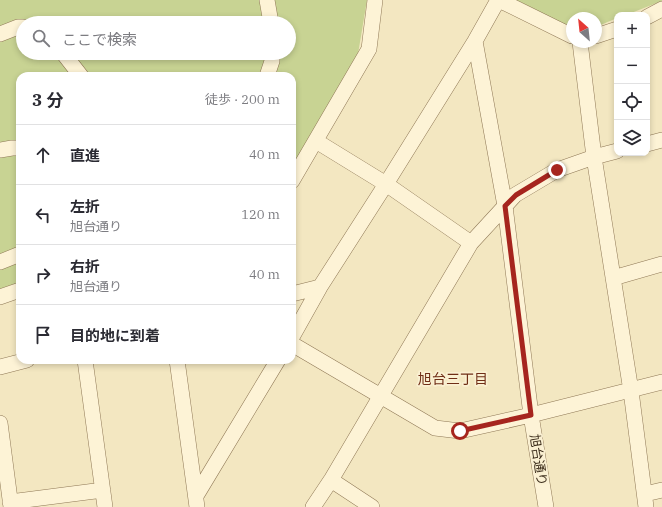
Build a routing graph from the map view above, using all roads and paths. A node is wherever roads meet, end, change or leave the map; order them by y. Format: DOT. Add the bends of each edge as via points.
graph roads {
  1 [pos="267,0"];
  2 [pos="375,0"];
  3 [pos="499,0"];
  4 [pos="662,10"];
  5 [pos="270,16"];
  6 [pos="650,16"];
  7 [pos="16,28"];
  8 [pos="614,31"];
  9 [pos="566,33"];
  10 [pos="0,34"];
  11 [pos="602,34"];
  12 [pos="475,41"];
  13 [pos="581,48"];
  14 [pos="68,60"];
  15 [pos="272,60"];
  16 [pos="78,72"];
  17 [pos="268,72"];
  18 [pos="662,140"];
  19 [pos="316,141"];
  20 [pos="650,143"];
  21 [pos="16,148"];
  22 [pos="0,150"];
  23 [pos="614,152"];
  24 [pos="594,157"];
  25 [pos="296,174"];
  26 [pos="386,184"];
  27 [pos="505,206"];
  28 [pos="471,243"];
  29 [pos="16,256"];
  30 [pos="0,262"];
  31 [pos="662,264"];
  32 [pos="613,278"];
  33 [pos="320,287"];
  34 [pos="16,291"];
  35 [pos="296,293"];
  36 [pos="0,297"];
  37 [pos="296,330"];
  38 [pos="296,346"];
  39 [pos="16,363"];
  40 [pos="86,364"];
  41 [pos="178,364"];
  42 [pos="276,364"];
  43 [pos="0,367"];
  44 [pos="662,382"];
  45 [pos="631,391"];
  46 [pos="380,396"];
  47 [pos="531,415"];
  48 [pos="0,423"];
  49 [pos="2,454"];
  50 [pos="331,480"];
  51 [pos="103,490"];
  52 [pos="662,490"];
  53 [pos="196,501"];
  54 [pos="645,501"];
  55 [pos="11,504"];
  56 [pos="104,507"];
  57 [pos="313,507"];
  58 [pos="372,507"];
  59 [pos="546,507"];
  1 -- 5 [label="street"];
  2 -- 19 [label="street" via="368,49"];
  3 -- 9 [label="street"];
  3 -- 12 [label="street"];
  4 -- 6 [label="street"];
  7 -- 10 [label="street"];
  8 -- 11 [label="street"];
  12 -- 26 [label="street"];
  12 -- 27 [label="street, 旭台通り"];
  13 -- 24 [label="street"];
  14 -- 16 [label="street"];
  15 -- 17 [label="street"];
  18 -- 20 [label="street"];
  19 -- 25 [label="street"];
  19 -- 26 [label="street"];
  21 -- 22 [label="street"];
  23 -- 24 [label="street"];
  24 -- 27 [label="street" via="557,170 516,195"];
  24 -- 32 [label="street"];
  26 -- 28 [label="street"];
  26 -- 33 [label="street"];
  27 -- 28 [label="street"];
  27 -- 47 [label="street, 旭台通り"];
  28 -- 46 [label="street"];
  29 -- 30 [label="street"];
  31 -- 32 [label="street"];
  32 -- 45 [label="street"];
  33 -- 35 [label="street"];
  33 -- 37 [label="street"];
  34 -- 36 [label="street"];
  38 -- 46 [label="street"];
  39 -- 43 [label="street"];
  40 -- 51 [label="street"];
  41 -- 53 [label="street"];
  42 -- 53 [label="street"];
  44 -- 45 [label="street"];
  45 -- 47 [label="street"];
  45 -- 54 [label="street"];
  46 -- 47 [label="street" via="435,428 460,431"];
  46 -- 50 [label="street"];
  47 -- 59 [label="street, 旭台通り"];
  48 -- 49 [label="street"];
  49 -- 55 [label="street"];
  50 -- 57 [label="street"];
  50 -- 58 [label="street"];
  51 -- 55 [label="street"];
  51 -- 56 [label="street"];
  52 -- 54 [label="street"];
}
